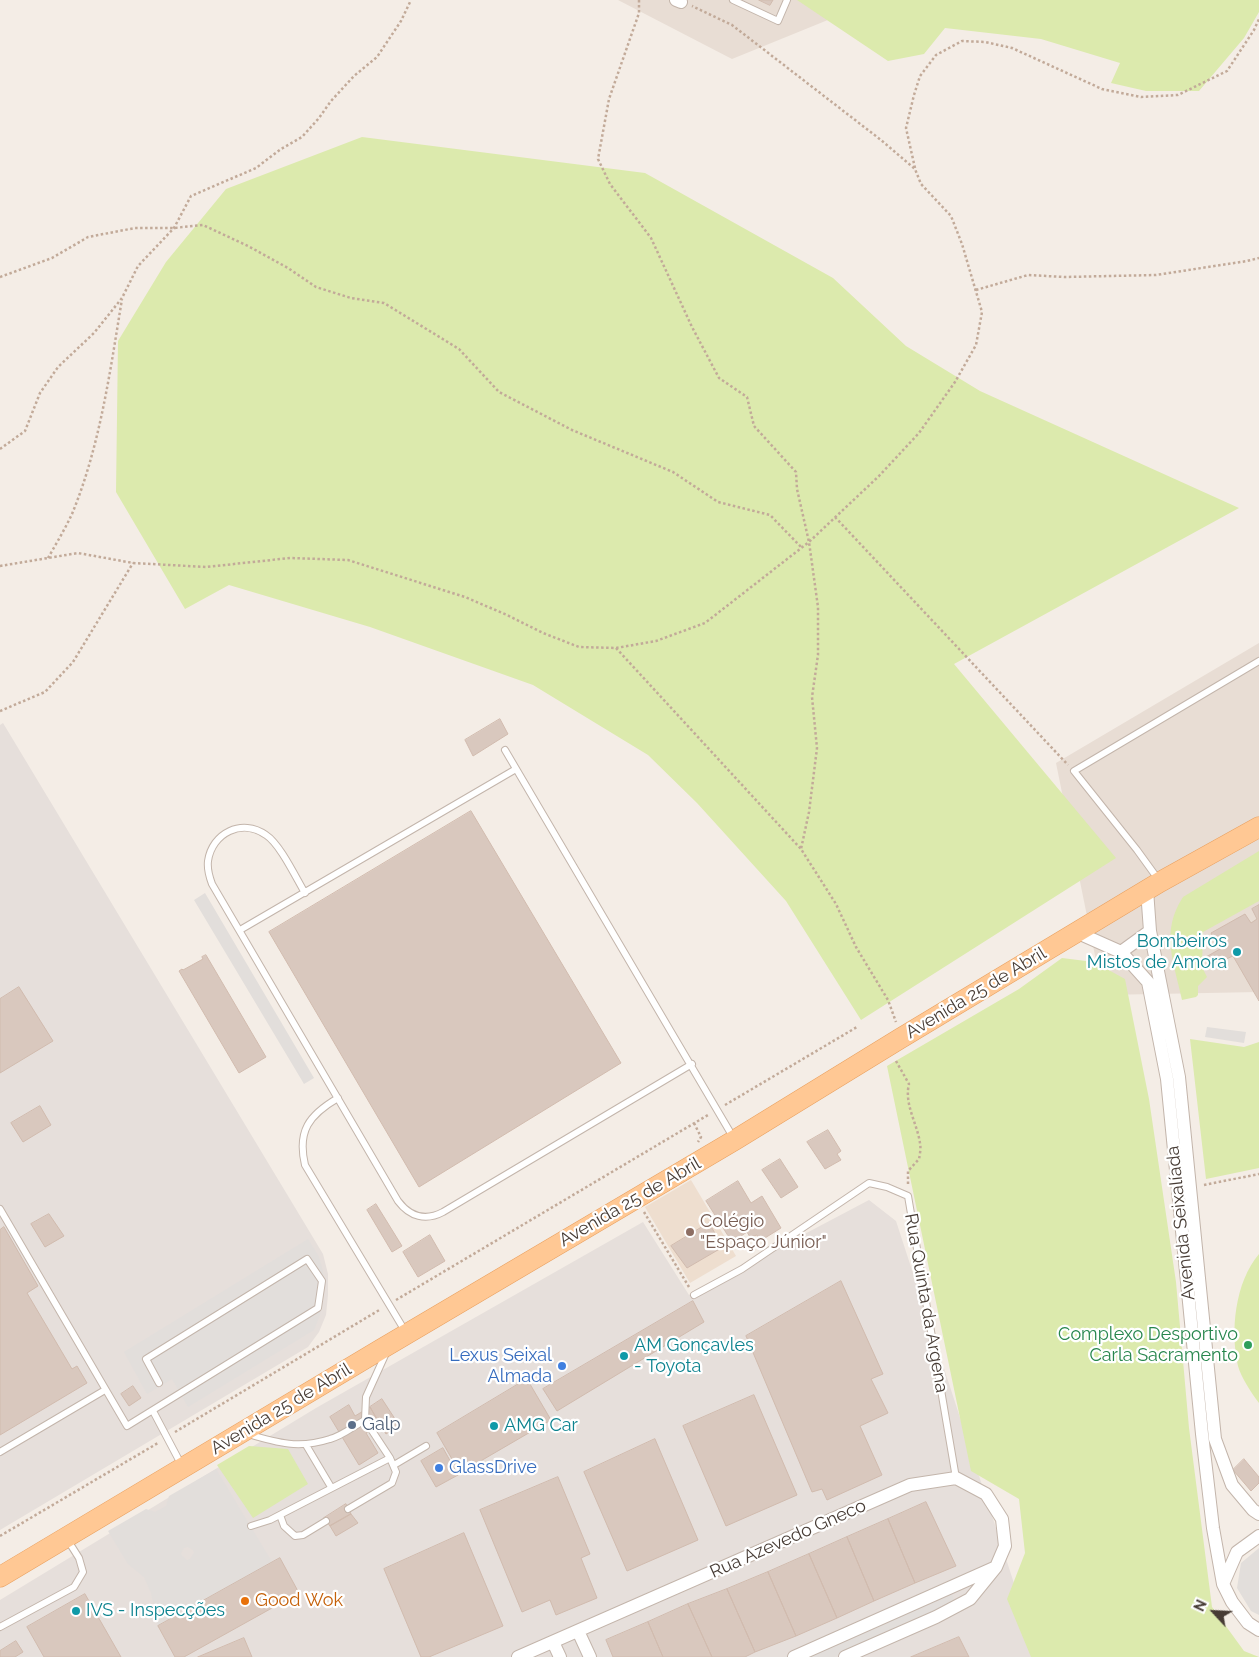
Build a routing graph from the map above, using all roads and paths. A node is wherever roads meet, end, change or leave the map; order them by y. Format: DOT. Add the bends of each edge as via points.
graph roads {
  1 [pos="411,0"];
  2 [pos="639,0"];
  3 [pos="733,0"];
  4 [pos="787,0"];
  5 [pos="678,1"];
  6 [pos="1259,19"];
  7 [pos="915,169"];
  8 [pos="174,228"];
  9 [pos="1259,258"];
  10 [pos="0,277"];
  11 [pos="976,290"];
  12 [pos="122,298"];
  13 [pos="0,449"];
  14 [pos="834,517"];
  15 [pos="810,542"];
  16 [pos="802,548"];
  17 [pos="48,558"];
  18 [pos="133,563"];
  19 [pos="0,566"];
  20 [pos="616,648"];
  21 [pos="1259,661"];
  22 [pos="0,711"];
  23 [pos="505,750"];
  24 [pos="516,769"];
  25 [pos="1074,771"];
  26 [pos="1259,826"];
  27 [pos="801,849"];
  28 [pos="1154,886"];
  29 [pos="304,893"];
  30 [pos="240,930"];
  31 [pos="1150,931"];
  32 [pos="1076,932"];
  33 [pos="1121,952"];
  34 [pos="857,1027"];
  35 [pos="901,1038"];
  36 [pos="895,1059"];
  37 [pos="692,1064"];
  38 [pos="338,1098"];
  39 [pos="718,1109"];
  40 [pos="735,1140"];
  41 [pos="1259,1174"];
  42 [pos="1204,1185"];
  43 [pos="908,1196"];
  44 [pos="636,1198"];
  45 [pos="0,1209"];
  46 [pos="694,1295"];
  47 [pos="389,1304"];
  48 [pos="399,1339"];
  49 [pos="159,1383"];
  50 [pos="105,1390"];
  51 [pos="153,1411"];
  52 [pos="365,1420"];
  53 [pos="242,1432"];
  54 [pos="167,1437"];
  55 [pos="306,1445"];
  56 [pos="426,1446"];
  57 [pos="0,1452"];
  58 [pos="390,1458"];
  59 [pos="394,1465"];
  60 [pos="183,1468"];
  61 [pos="956,1478"];
  62 [pos="331,1487"];
  63 [pos="348,1509"];
  64 [pos="1259,1514"];
  65 [pos="280,1515"];
  66 [pos="326,1522"];
  67 [pos="251,1526"];
  68 [pos="0,1536"];
  69 [pos="1259,1536"];
  70 [pos="66,1538"];
  71 [pos="996,1567"];
  72 [pos="0,1577"];
  73 [pos="1223,1584"];
  74 [pos="0,1626"];
  75 [pos="1259,1630"];
  76 [pos="578,1631"];
  77 [pos="553,1642"];
  78 [pos="518,1657"];
  79 [pos="560,1657"];
  80 [pos="590,1657"];
  81 [pos="794,1657"];
  82 [pos="845,1657"];
  1 -- 8 [label="path" via="377,58 354,76 302,137 256,168 191,196"];
  2 -- 15 [label="path" via="639,12 609,99 598,160 610,184 651,238 719,378 747,397 754,426 796,472"];
  3 -- 4 [label="lane" via="778,21"];
  5 -- 7 [label="path" via="732,25"];
  6 -- 7 [label="path" via="1227,71 1178,95 1141,97 1102,89 1012,48 962,41 936,55 920,76 906,128"];
  7 -- 11 [label="path" via="921,184 951,216"];
  8 -- 10 [label="path" via="135,228 88,237 52,258"];
  8 -- 12 [label="path" via="138,266"];
  8 -- 16 [label="path" via="203,226 248,246 316,287 351,298 384,303 459,349 499,392 572,430 673,472 718,502 770,514"];
  9 -- 11 [label="path" via="1156,275 1028,276"];
  11 -- 14 [label="path" via="982,312 976,345 955,382 919,433"];
  12 -- 13 [label="path" via="94,333 58,368 40,393 25,431"];
  12 -- 17 [label="path" via="97,439 71,516"];
  14 -- 15 [label="path"];
  14 -- 25 [label="path"];
  15 -- 16 [label="path"];
  15 -- 27 [label="path" via="818,607 818,655 812,697 817,748"];
  16 -- 20 [label="path" via="705,623 656,640"];
  17 -- 18 [label="path" via="78,553"];
  17 -- 19 [label="path"];
  18 -- 20 [label="path" via="206,567 290,558 348,560 465,597 579,647"];
  18 -- 22 [label="path" via="73,662 45,692"];
  20 -- 27 [label="path"];
  21 -- 25 [label="lane"];
  23 -- 24 [label="lane"];
  24 -- 29 [label="lane"];
  24 -- 37 [label="lane"];
  25 -- 28 [label="lane" via="1137,850"];
  26 -- 28 [label="main road, Avenida 25 de Abril"];
  27 -- 35 [label="path" via="836,904 856,947 888,1000"];
  28 -- 31 [label="street, Avenida Seixalíada"];
  28 -- 32 [label="main road, Avenida 25 de Abril"];
  29 -- 30 [label="lane"];
  29 -- 30 [label="lane" via="267,835 247,828 225,832 211,850 208,874"];
  30 -- 38 [label="lane"];
  31 -- 33 [label="street"];
  31 -- 64 [label="street, Avenida Seixalíada" via="1179,1077 1215,1439 1232,1485"];
  32 -- 33 [label="street, Avenida Seixalíada"];
  32 -- 35 [label="main road, Avenida 25 de Abril"];
  33 -- 73 [label="street, Avenida Seixalíada" via="1148,982 1167,1079 1202,1434"];
  34 -- 39 [label="path"];
  35 -- 40 [label="main road, Avenida 25 de Abril"];
  36 -- 43 [label="path" via="909,1084 907,1092 920,1144 919,1159 908,1171"];
  37 -- 38 [label="lane" via="444,1212 430,1217 411,1214 402,1206"];
  37 -- 39 [label="lane"];
  38 -- 47 [label="lane" via="316,1113 307,1126 303,1157"];
  39 -- 40 [label="lane"];
  39 -- 47 [label="path"];
  40 -- 44 [label="main road, Avenida 25 de Abril"];
  41 -- 42 [label="path"];
  43 -- 46 [label="lane, Rua Quinta da Argena" via="869,1183 742,1269"];
  43 -- 61 [label="lane, Rua Quinta da Argena"];
  44 -- 46 [label="path"];
  44 -- 48 [label="main road, Avenida 25 de Abril"];
  45 -- 50 [label="lane"];
  47 -- 48 [label="lane"];
  47 -- 54 [label="path"];
  48 -- 52 [label="lane" via="366,1396"];
  48 -- 53 [label="main road, Avenida 25 de Abril"];
  49 -- 51 [label="lane" via="146,1359 307,1259 322,1281 318,1308"];
  50 -- 51 [label="lane" via="127,1426"];
  50 -- 57 [label="lane"];
  51 -- 54 [label="lane"];
  52 -- 55 [label="lane" via="331,1439"];
  52 -- 58 [label="lane"];
  53 -- 55 [label="lane" via="275,1443"];
  53 -- 60 [label="main road, Avenida 25 de Abril"];
  54 -- 60 [label="lane"];
  54 -- 68 [label="path"];
  55 -- 62 [label="lane"];
  56 -- 59 [label="lane"];
  58 -- 59 [label="lane"];
  58 -- 62 [label="lane"];
  59 -- 63 [label="lane" via="396,1472 392,1483"];
  60 -- 70 [label="main road, Avenida 25 de Abril"];
  61 -- 71 [label="street" via="986,1494 1002,1519 1005,1546"];
  61 -- 76 [label="street, Rua Azevedo Gneco" via="910,1485"];
  62 -- 65 [label="lane"];
  65 -- 66 [label="lane" via="284,1526 295,1536"];
  65 -- 67 [label="lane"];
  69 -- 73 [label="street" via="1237,1552"];
  70 -- 72 [label="main road, Avenida 25 de Abril"];
  70 -- 74 [label="lane" via="79,1558 83,1572 74,1587"];
  71 -- 81 [label="street"];
  71 -- 82 [label="street" via="970,1599"];
  73 -- 75 [label="street, Avenida Seixalíada" via="1248,1623"];
  76 -- 77 [label="street, Rua Azevedo Gneco"];
  76 -- 80 [label="street"];
  77 -- 78 [label="street, Rua Azevedo Gneco"];
  77 -- 79 [label="street"];
}
